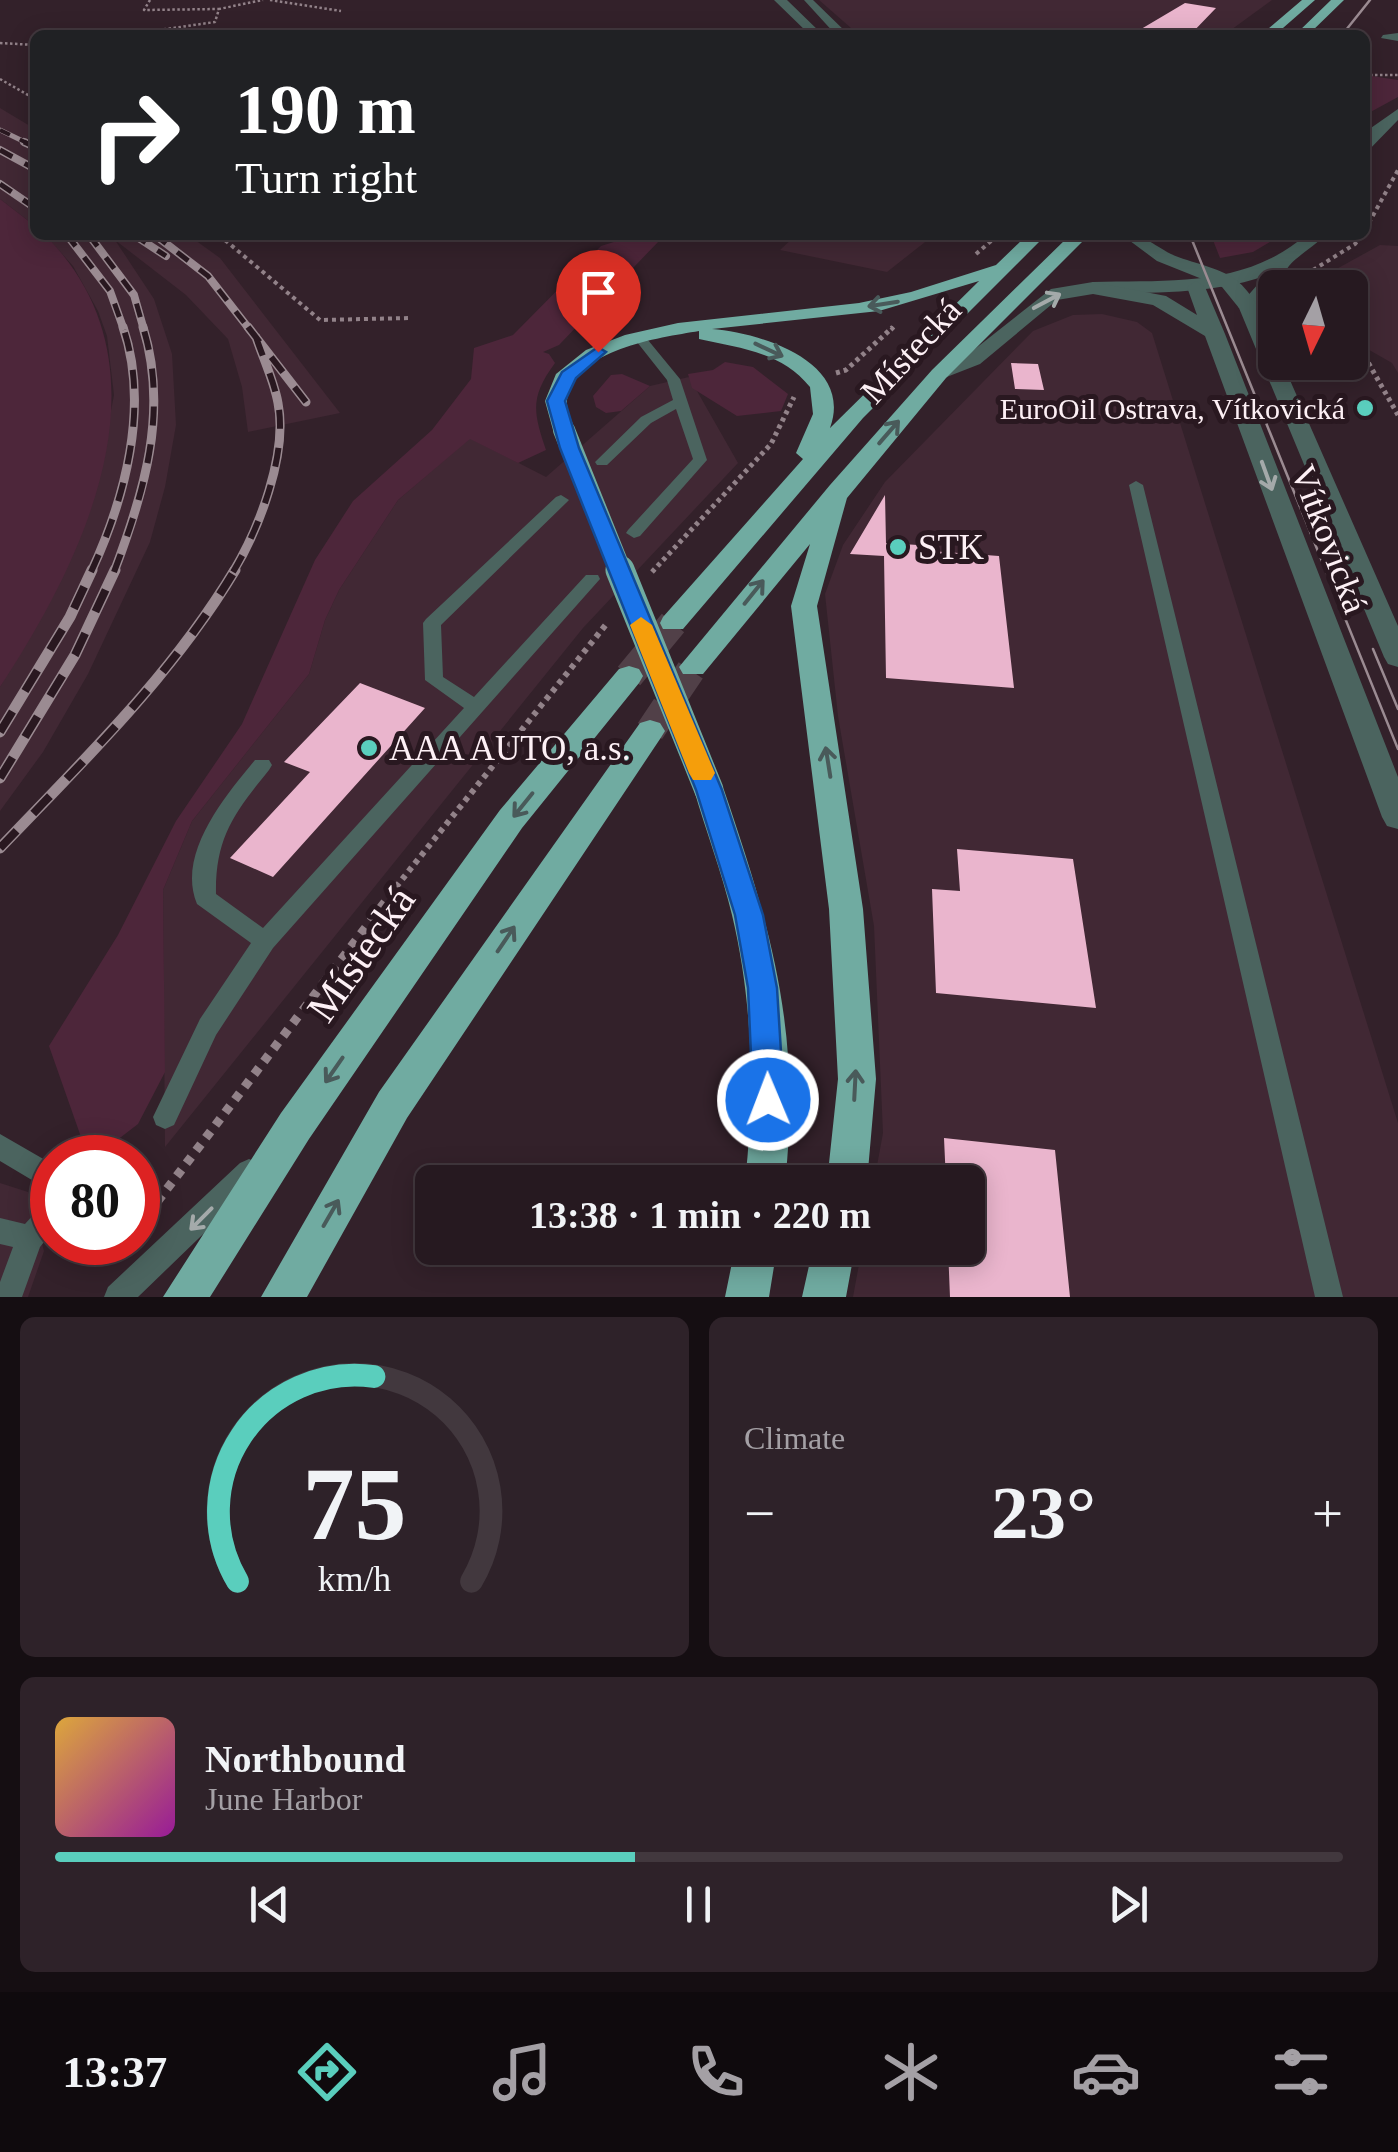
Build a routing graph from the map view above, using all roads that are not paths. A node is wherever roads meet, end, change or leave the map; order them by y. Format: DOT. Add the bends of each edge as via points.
graph roads {
  1 [pos="780,0"];
  2 [pos="806,0"];
  3 [pos="1309,0"];
  4 [pos="1338,0"];
  5 [pos="813,30"];
  6 [pos="838,30"];
  7 [pos="1273,30"];
  8 [pos="1306,30"];
  9 [pos="1398,114"];
  10 [pos="1370,138"];
  11 [pos="1031,240"];
  12 [pos="1075,240"];
  13 [pos="1138,240"];
  14 [pos="1310,240"];
  15 [pos="1288,260"];
  16 [pos="1008,262"];
  17 [pos="1191,276"];
  18 [pos="1229,282"];
  19 [pos="1093,288"];
  20 [pos="1248,307"];
  21 [pos="1215,334"];
  22 [pos="639,337"];
  23 [pos="939,374"];
  24 [pos="679,402"];
  25 [pos="602,462"];
  26 [pos="792,483"];
  27 [pos="1136,485"];
  28 [pos="838,490"];
  29 [pos="562,500"];
  30 [pos="634,533"];
  31 [pos="592,579"];
  32 [pos="673,622"];
  33 [pos="1398,657"];
  34 [pos="692,667"];
  35 [pos="629,676"];
  36 [pos="476,707"];
  37 [pos="650,731"];
  38 [pos="262,765"];
  39 [pos="1398,816"];
  40 [pos="265,941"];
  41 [pos="165,1118"];
  42 [pos="296,1126"];
  43 [pos="0,1146"];
  44 [pos="30,1163"];
  45 [pos="766,1165"];
  46 [pos="849,1165"];
  47 [pos="0,1232"];
  48 [pos="30,1238"];
  49 [pos="753,1265"];
  50 [pos="831,1265"];
  51 [pos="8,1297"];
  52 [pos="118,1297"];
  53 [pos="185,1297"];
  54 [pos="283,1297"];
  55 [pos="747,1297"];
  56 [pos="824,1297"];
  57 [pos="1329,1297"];
  1 -- 5 [label="street"];
  2 -- 6 [label="street"];
  3 -- 7 [label="highway"];
  4 -- 8 [label="highway"];
  9 -- 10 [label="street"];
  11 -- 16 [label="highway, Místecká"];
  12 -- 23 [label="highway, Místecká"];
  13 -- 17 [label="street"];
  14 -- 15 [label="street"];
  15 -- 17 [label="street"];
  15 -- 18 [label="street"];
  15 -- 20 [label="street"];
  16 -- 22 [label="highway, one-way" via="942,292 897,302 700,323"];
  16 -- 26 [label="highway, Místecká"];
  17 -- 18 [label="street"];
  17 -- 19 [label="street"];
  17 -- 21 [label="street, Vítkovická"];
  18 -- 20 [label="street, Vítkovická"];
  19 -- 21 [label="street" via="1160,300"];
  23 -- 19 [label="street, one-way" via="973,360 1051,295"];
  20 -- 33 [label="street, Vítkovická"];
  21 -- 39 [label="street, Vítkovická, one-way"];
  22 -- 24 [label="lane" via="673,380"];
  22 -- 26 [label="highway, one-way" via="741,338 802,368 826,395 824,417"];
  22 -- 45 [label="highway, bridge" via="598,352 568,376 556,401 709,790 749,915 769,1069"];
  28 -- 23 [label="highway, Místecká, one-way"];
  24 -- 25 [label="lane" via="646,420"];
  24 -- 30 [label="lane" via="700,460"];
  26 -- 32 [label="highway, Místecká"];
  27 -- 57 [label="lane"];
  34 -- 28 [label="highway, Místecká, one-way"];
  46 -- 28 [label="highway, one-way" via="857,1079 846,910 804,606"];
  29 -- 36 [label="lane" via="432,623 434,680"];
  31 -- 36 [label="lane"];
  35 -- 42 [label="highway, Místecká, one-way" via="511,819"];
  36 -- 40 [label="lane"];
  54 -- 37 [label="highway, one-way" via="393,1105"];
  38 -- 40 [label="lane" via="220,816 203,861 206,898"];
  40 -- 41 [label="lane" via="208,1026"];
  42 -- 52 [label="lane, one-way"];
  42 -- 53 [label="highway, Místecká"];
  43 -- 44 [label="lane"];
  47 -- 48 [label="lane"];
  48 -- 51 [label="lane"];
  49 -- 55 [label="highway"];
  50 -- 56 [label="highway"];
}
